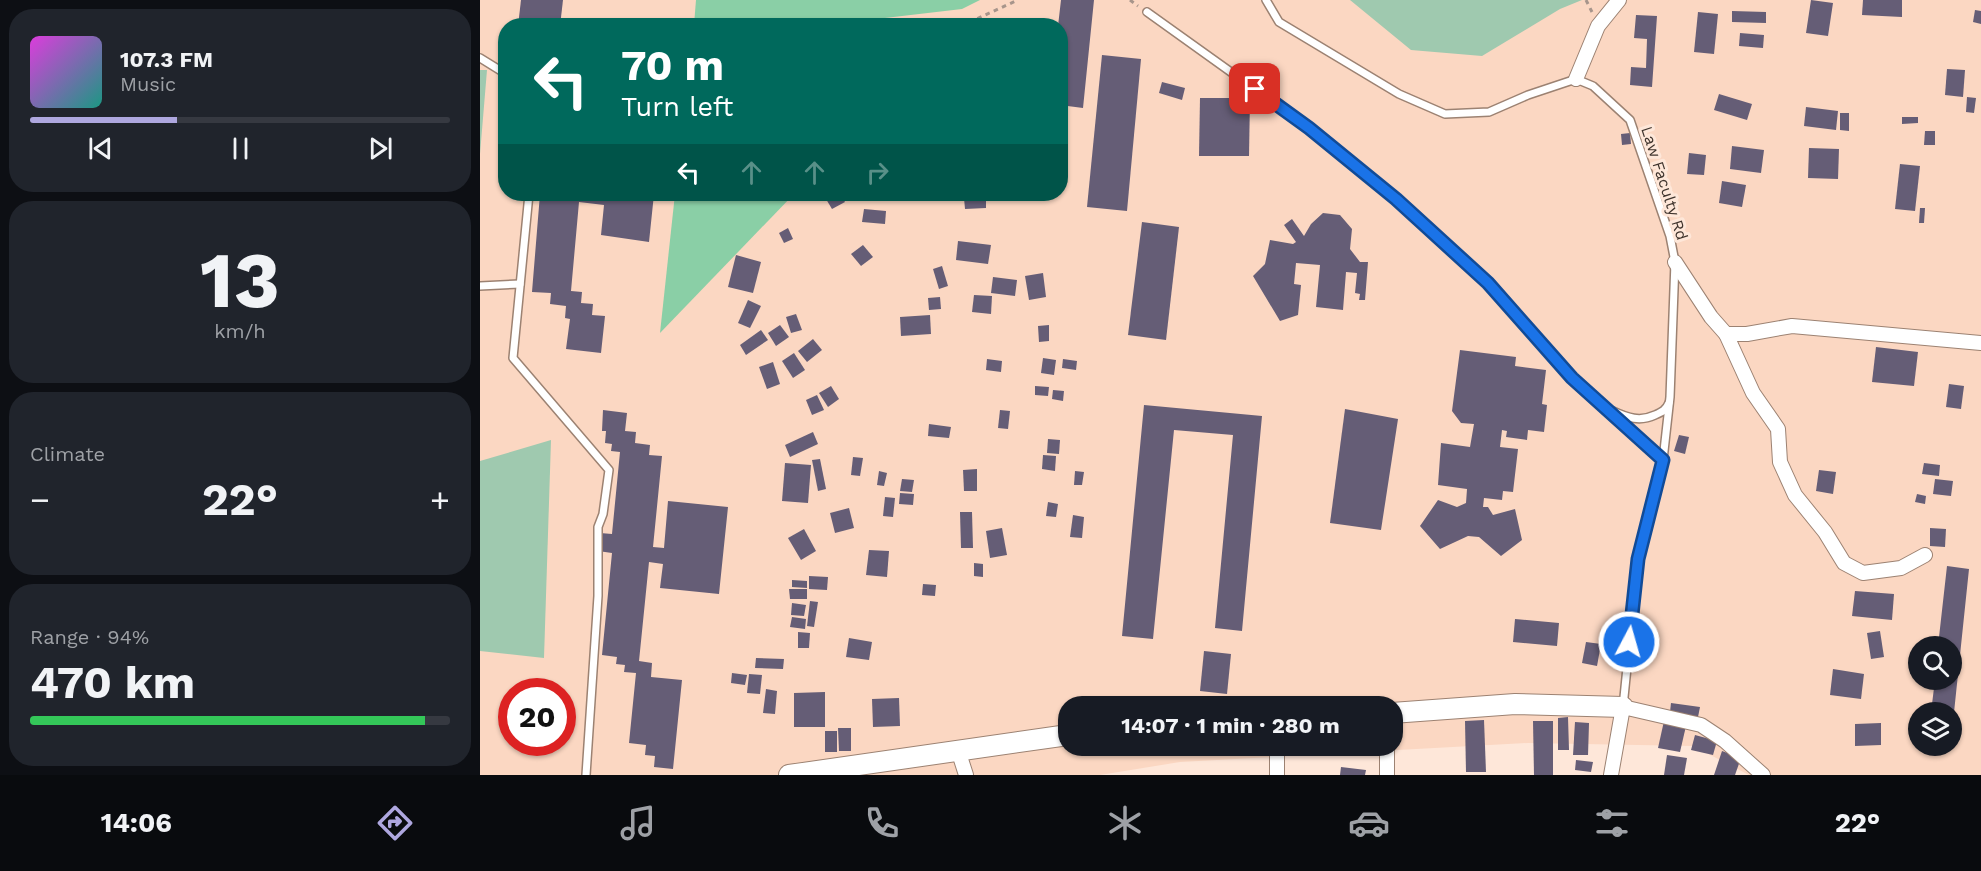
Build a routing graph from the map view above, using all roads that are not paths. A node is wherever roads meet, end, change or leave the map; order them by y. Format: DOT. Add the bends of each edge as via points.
graph roads {
  1 [pos="1266,0"];
  2 [pos="1611,0"];
  3 [pos="1618,0"];
  4 [pos="1147,12"];
  5 [pos="480,58"];
  6 [pos="498,69"];
  7 [pos="1576,79"];
  8 [pos="528,201"];
  9 [pos="1675,262"];
  10 [pos="520,285"];
  11 [pos="480,286"];
  12 [pos="1726,334"];
  13 [pos="1981,343"];
  14 [pos="1670,397"];
  15 [pos="1603,405"];
  16 [pos="1663,460"];
  17 [pos="1925,555"];
  18 [pos="1623,707"];
  19 [pos="1403,712"];
  20 [pos="1058,736"];
  21 [pos="958,750"];
  22 [pos="1277,756"];
  23 [pos="1387,756"];
  24 [pos="586,775"];
  25 [pos="789,775"];
  26 [pos="966,775"];
  27 [pos="1277,775"];
  28 [pos="1387,775"];
  29 [pos="1611,775"];
  30 [pos="1763,775"];
  1 -- 7 [label="lane" via="1279,22 1399,94 1446,114 1489,112"];
  2 -- 7 [label="street"];
  3 -- 7 [label="street" via="1598,26"];
  4 -- 15 [label="lane" via="1309,128 1396,199 1488,283 1572,378"];
  5 -- 6 [label="lane"];
  7 -- 9 [label="lane, Law Faculty Rd" via="1593,86 1630,120 1670,236"];
  8 -- 10 [label="lane"];
  9 -- 12 [label="street"];
  9 -- 14 [label="lane, Law Faculty Rd"];
  10 -- 11 [label="lane"];
  10 -- 24 [label="lane" via="513,358 609,470 598,527 598,596"];
  12 -- 13 [label="street" via="1792,326"];
  12 -- 17 [label="street" via="1753,393 1778,429 1780,462 1795,495 1844,562 1863,573 1901,568"];
  14 -- 15 [label="lane" via="1667,408 1649,418 1633,419"];
  14 -- 16 [label="lane, Law Faculty Rd"];
  15 -- 16 [label="lane"];
  16 -- 18 [label="lane, Law Faculty Rd" via="1638,559"];
  18 -- 19 [label="street" via="1515,704"];
  18 -- 29 [label="street"];
  18 -- 30 [label="street" via="1701,725"];
  20 -- 21 [label="street"];
  21 -- 25 [label="street"];
  21 -- 26 [label="street"];
  22 -- 27 [label="street"];
  23 -- 28 [label="street"];
}
